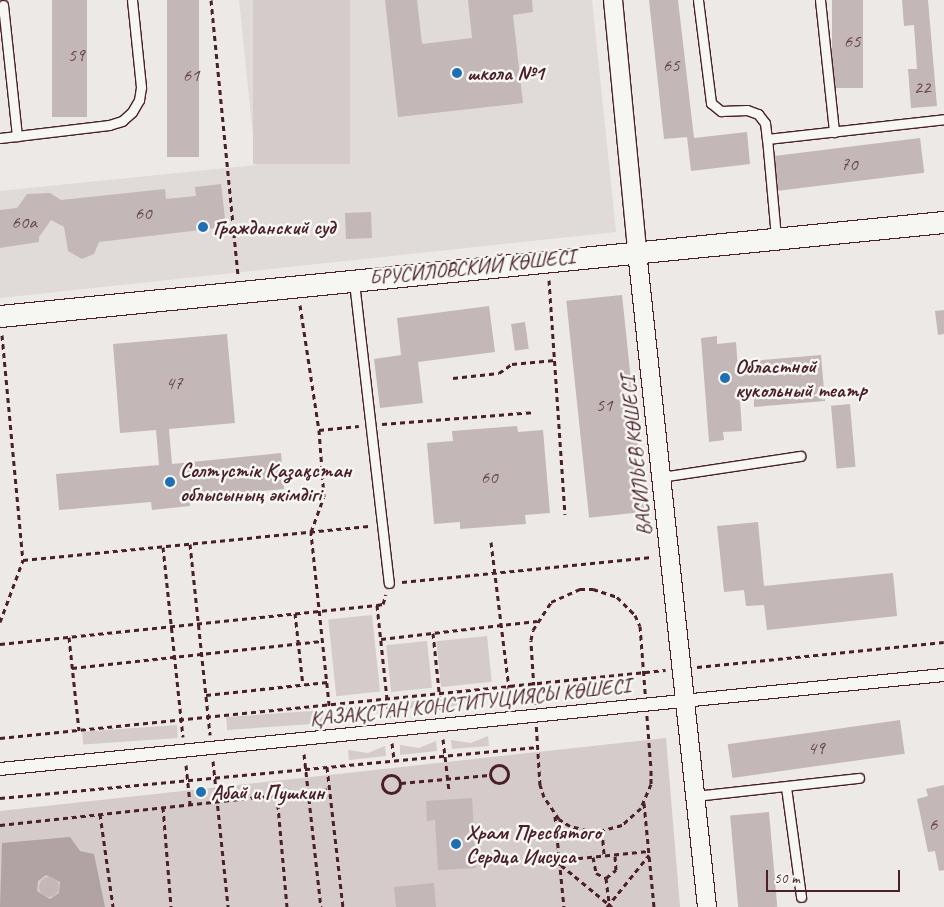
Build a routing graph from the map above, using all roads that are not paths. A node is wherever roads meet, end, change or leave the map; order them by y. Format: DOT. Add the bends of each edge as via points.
graph roads {
  1 [pos="132,0"];
  2 [pos="613,0"];
  3 [pos="698,0"];
  4 [pos="820,0"];
  5 [pos="3,5"];
  6 [pos="944,119"];
  7 [pos="834,132"];
  8 [pos="17,136"];
  9 [pos="0,138"];
  10 [pos="767,139"];
  11 [pos="944,222"];
  12 [pos="776,237"];
  13 [pos="637,251"];
  14 [pos="354,279"];
  15 [pos="0,321"];
  16 [pos="800,456"];
  17 [pos="661,477"];
  18 [pos="389,584"];
  19 [pos="944,675"];
  20 [pos="685,700"];
  21 [pos="0,769"];
  22 [pos="860,778"];
  23 [pos="786,787"];
  24 [pos="695,796"];
  25 [pos="801,898"];
  26 [pos="707,907"];
  1 -- 8 [label="lane" via="141,87 139,100 132,112 122,121 109,125"];
  2 -- 13 [label="street, ВАСИЛЬЕВ КӨШЕСІ"];
  3 -- 10 [label="lane" via="711,103 721,111 747,110 758,114 766,124"];
  4 -- 7 [label="lane"];
  5 -- 8 [label="lane"];
  6 -- 7 [label="lane"];
  7 -- 10 [label="lane"];
  8 -- 9 [label="lane"];
  10 -- 12 [label="lane"];
  11 -- 12 [label="street, БРУСИЛОВСКИЙ КӨШЕСІ"];
  12 -- 13 [label="street, БРУСИЛОВСКИЙ КӨШЕСІ"];
  13 -- 14 [label="street, БРУСИЛОВСКИЙ КӨШЕСІ"];
  13 -- 17 [label="street, ВАСИЛЬЕВ КӨШЕСІ"];
  14 -- 15 [label="street, БРУСИЛОВСКИЙ КӨШЕСІ" via="239,290"];
  14 -- 18 [label="lane"];
  16 -- 17 [label="lane"];
  17 -- 20 [label="street, ВАСИЛЬЕВ КӨШЕСІ"];
  19 -- 20 [label="street, ҚАЗАҚСТАН КОНСТИТУЦИЯСЫ КӨШЕСІ"];
  20 -- 21 [label="street, ҚАЗАҚСТАН КОНСТИТУЦИЯСЫ КӨШЕСІ"];
  20 -- 24 [label="street, ВАСИЛЬЕВ КӨШЕСІ"];
  22 -- 23 [label="lane"];
  23 -- 24 [label="lane"];
  23 -- 25 [label="lane"];
  24 -- 26 [label="street, ВАСИЛЬЕВ КӨШЕСІ"];
}
